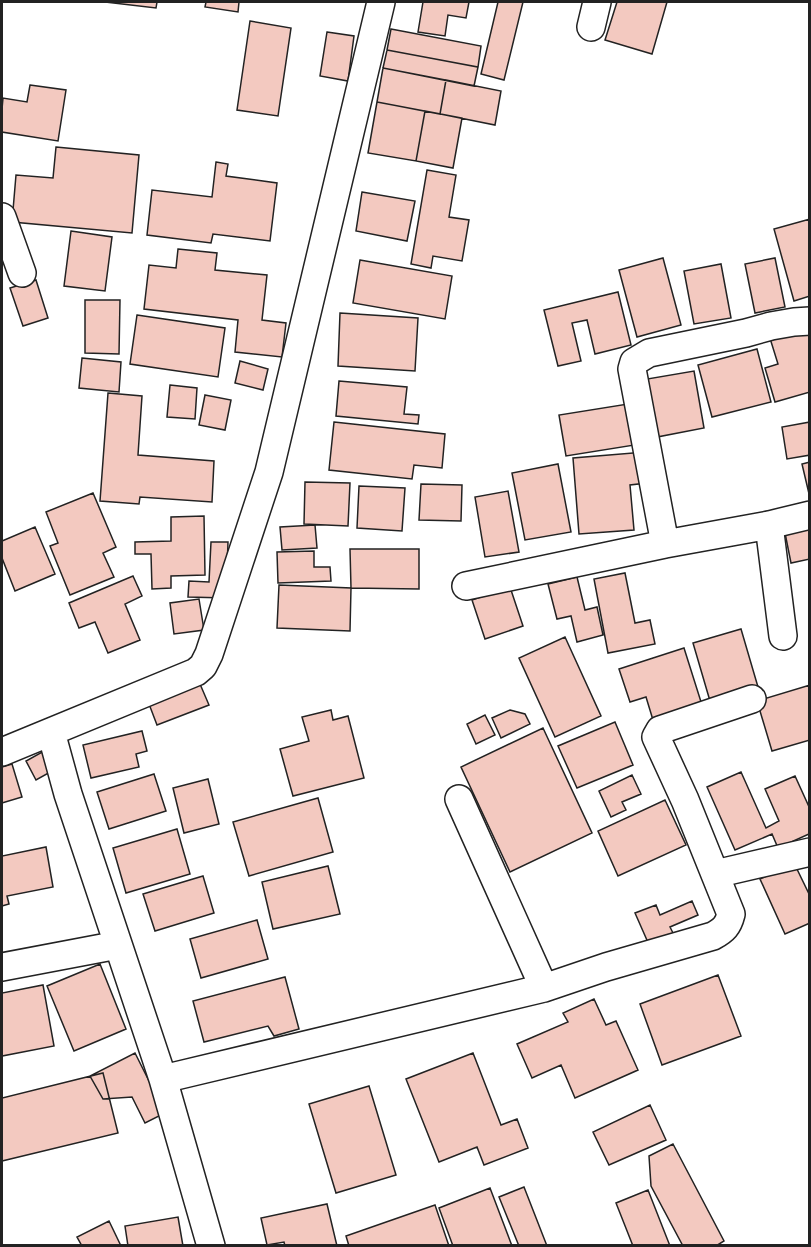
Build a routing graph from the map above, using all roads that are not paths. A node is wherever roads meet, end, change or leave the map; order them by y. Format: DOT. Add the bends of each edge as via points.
graph roads {
  1 [pos="381,2"];
  2 [pos="597,2"];
  3 [pos="591,27"];
  4 [pos="2,217"];
  5 [pos="22,273"];
  6 [pos="810,321"];
  7 [pos="810,515"];
  8 [pos="769,525"];
  9 [pos="665,544"];
  10 [pos="466,585"];
  11 [pos="783,636"];
  12 [pos="752,699"];
  13 [pos="51,732"];
  14 [pos="2,753"];
  15 [pos="459,799"];
  16 [pos="810,852"];
  17 [pos="715,874"];
  18 [pos="118,945"];
  19 [pos="2,967"];
  20 [pos="544,988"];
  21 [pos="163,1079"];
  22 [pos="211,1245"];
  1 -- 13 [label="street" via="269,472 209,654 196,672"];
  2 -- 3 [label="street"];
  4 -- 5 [label="street"];
  6 -- 9 [label="street" via="649,353 634,362 632,369"];
  7 -- 8 [label="street"];
  8 -- 9 [label="street"];
  8 -- 11 [label="street"];
  9 -- 10 [label="street"];
  12 -- 17 [label="street" via="657,733"];
  13 -- 14 [label="street"];
  13 -- 18 [label="street"];
  15 -- 20 [label="street"];
  16 -- 17 [label="street"];
  17 -- 20 [label="street" via="731,914 723,931"];
  18 -- 19 [label="street"];
  18 -- 21 [label="street"];
  20 -- 21 [label="street"];
  21 -- 22 [label="street"];
}
